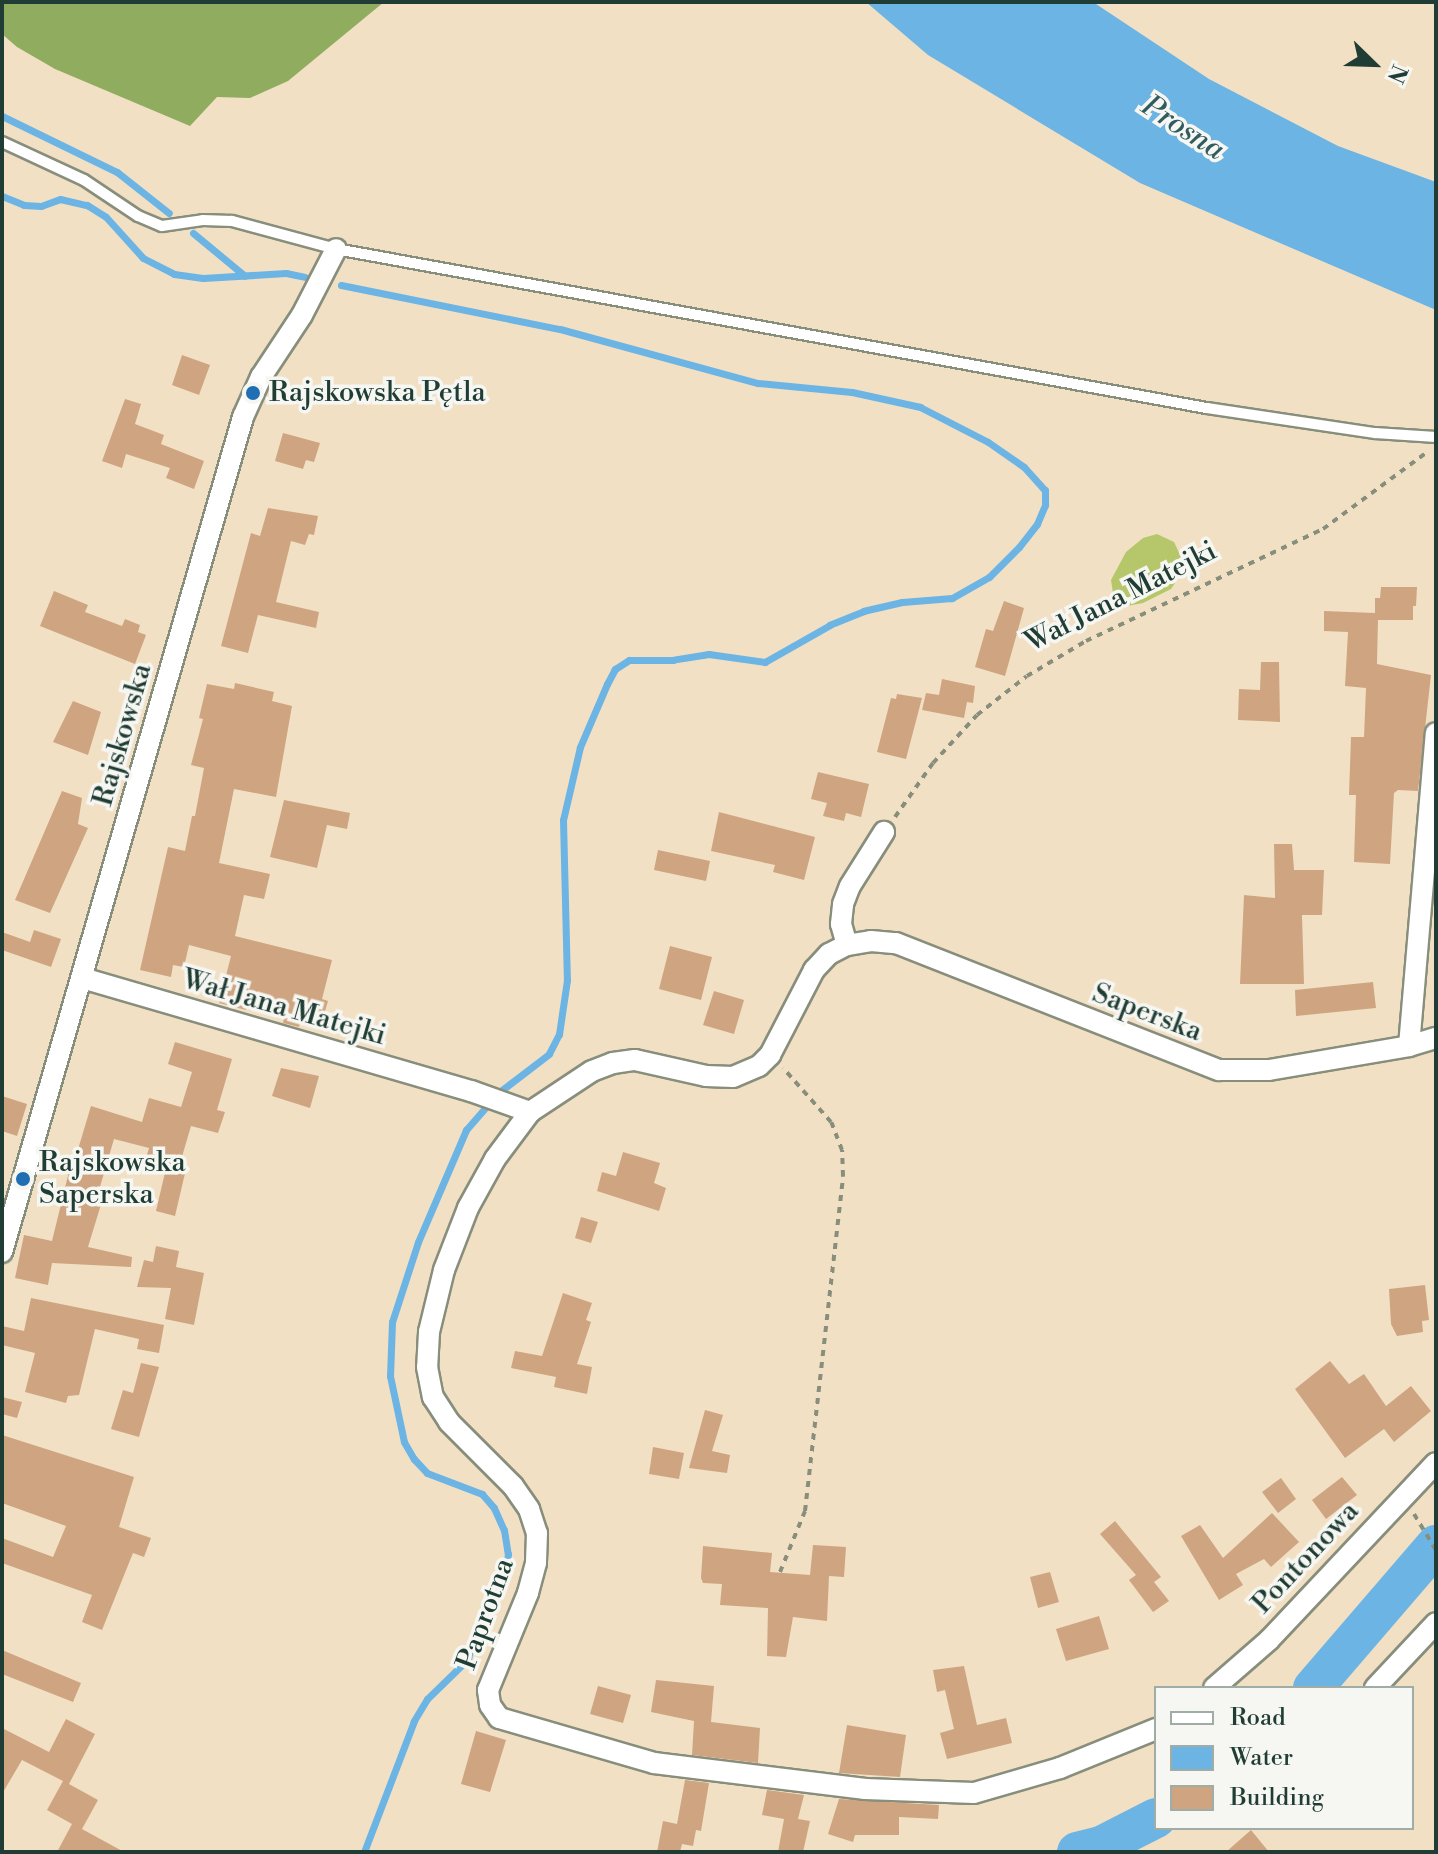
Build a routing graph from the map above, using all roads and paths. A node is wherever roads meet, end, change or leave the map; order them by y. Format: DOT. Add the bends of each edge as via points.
graph roads {
  1 [pos="2,142"];
  2 [pos="336,249"];
  3 [pos="1436,437"];
  4 [pos="1436,445"];
  5 [pos="1436,733"];
  6 [pos="884,832"];
  7 [pos="847,945"];
  8 [pos="82,978"];
  9 [pos="1436,1038"];
  10 [pos="1409,1046"];
  11 [pos="770,1055"];
  12 [pos="520,1109"];
  13 [pos="2,1252"];
  14 [pos="1436,1463"];
  15 [pos="1409,1505"];
  16 [pos="1436,1550"];
  17 [pos="780,1572"];
  18 [pos="1436,1623"];
  19 [pos="1216,1686"];
  20 [pos="1377,1686"];
  21 [pos="1154,1730"];
  1 -- 2 [label="lane" via="101,190 149,222 232,221"];
  2 -- 3 [label="lane" via="1207,408"];
  2 -- 8 [label="street, Rajskowska" via="243,417"];
  4 -- 6 [label="path, Wał Jana Matejki" via="1323,529 1086,641 1027,676 968,724"];
  5 -- 10 [label="street"];
  6 -- 7 [label="street" via="843,904"];
  7 -- 10 [label="street, Saperska" via="896,943 1219,1070 1269,1070"];
  7 -- 11 [label="street" via="814,970"];
  8 -- 12 [label="street, Wał Jana Matejki"];
  8 -- 13 [label="street, Rajskowska"];
  9 -- 10 [label="street, Saperska"];
  11 -- 12 [label="street" via="733,1077 635,1060 613,1063"];
  11 -- 17 [label="path" via="831,1122 842,1150 843,1176 805,1511"];
  12 -- 21 [label="street, Paprotna" via="468,1208 444,1270 429,1332 427,1367 433,1397 449,1422 513,1486 537,1533 528,1593 488,1690 499,1718 654,1763 865,1789 974,1793 1060,1768"];
  14 -- 19 [label="street, Pontonowa" via="1269,1640"];
  15 -- 16 [label="path"];
  18 -- 20 [label="street"];
}
